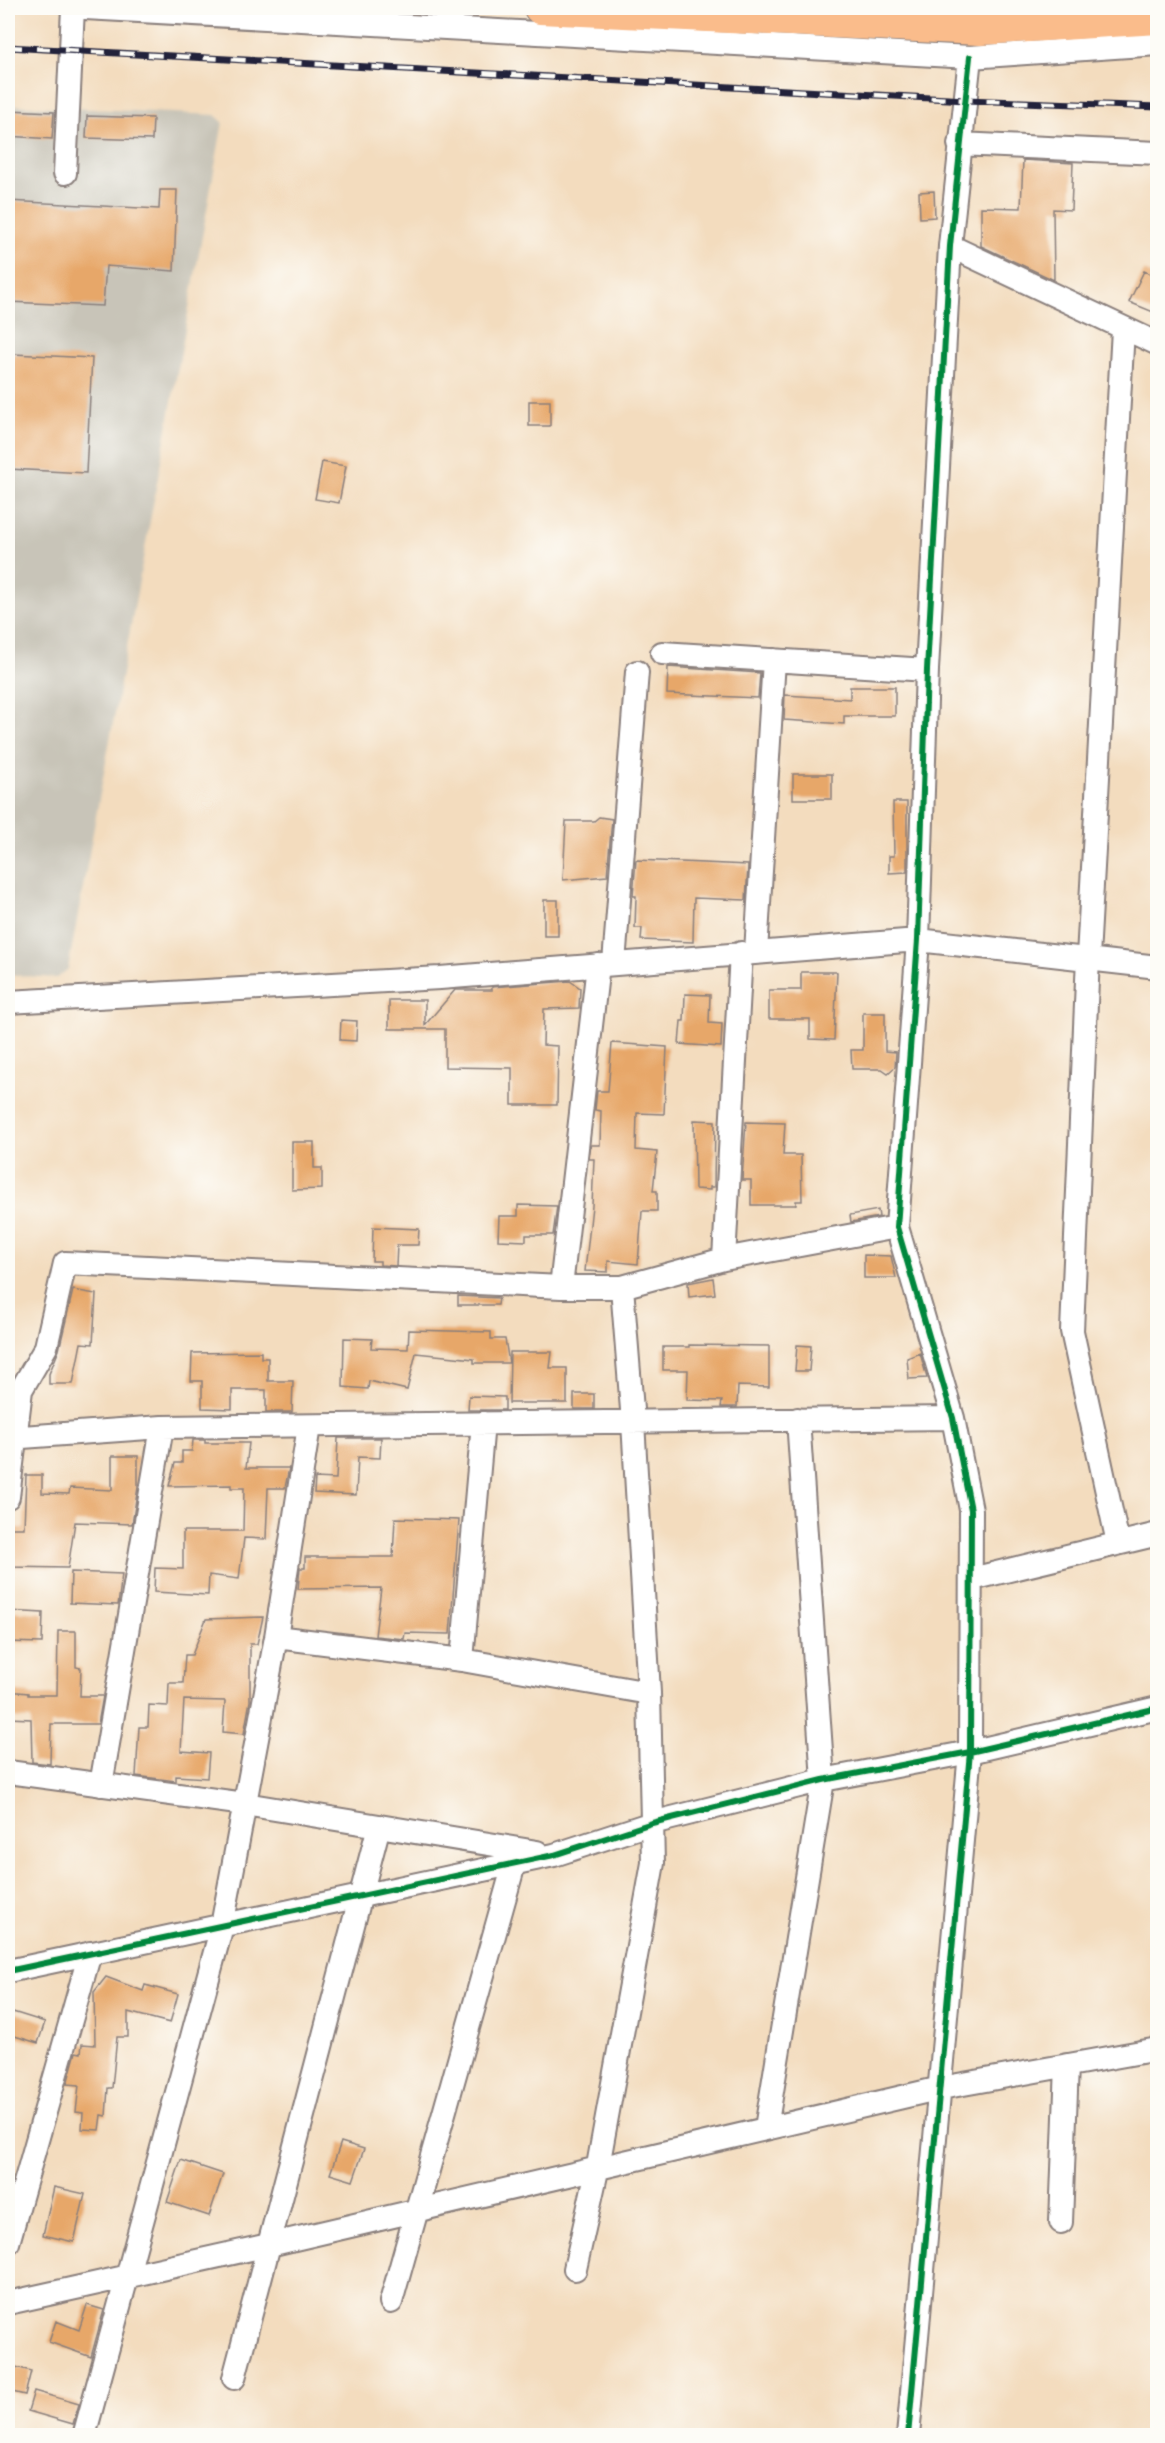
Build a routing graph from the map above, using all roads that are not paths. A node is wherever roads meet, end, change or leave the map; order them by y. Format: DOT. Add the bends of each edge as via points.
graph roads {
  1 [pos="73,8"];
  2 [pos="85,8"];
  3 [pos="540,8"];
  4 [pos="1158,18"];
  5 [pos="1158,44"];
  6 [pos="970,57"];
  7 [pos="959,144"];
  8 [pos="1158,153"];
  9 [pos="65,172"];
  10 [pos="950,246"];
  11 [pos="1123,329"];
  12 [pos="1158,344"];
  13 [pos="662,652"];
  14 [pos="774,660"];
  15 [pos="927,670"];
  16 [pos="637,672"];
  17 [pos="918,940"];
  18 [pos="748,953"];
  19 [pos="1088,957"];
  20 [pos="606,964"];
  21 [pos="1158,967"];
  22 [pos="8,1002"];
  23 [pos="897,1227"];
  24 [pos="724,1259"];
  25 [pos="561,1287"];
  26 [pos="622,1287"];
  27 [pos="953,1418"];
  28 [pos="798,1419"];
  29 [pos="633,1422"];
  30 [pos="483,1424"];
  31 [pos="309,1426"];
  32 [pos="162,1427"];
  33 [pos="11,1438"];
  34 [pos="8,1497"];
  35 [pos="1158,1534"];
  36 [pos="1118,1544"];
  37 [pos="972,1579"];
  38 [pos="276,1637"];
  39 [pos="462,1660"];
  40 [pos="649,1693"];
  41 [pos="1158,1708"];
  42 [pos="970,1752"];
  43 [pos="8,1772"];
  44 [pos="823,1780"];
  45 [pos="101,1785"];
  46 [pos="245,1804"];
  47 [pos="652,1823"];
  48 [pos="379,1826"];
  49 [pos="516,1855"];
  50 [pos="361,1894"];
  51 [pos="222,1926"];
  52 [pos="90,1953"];
  53 [pos="8,1971"];
  54 [pos="1158,2049"];
  55 [pos="1067,2065"];
  56 [pos="940,2088"];
  57 [pos="766,2128"];
  58 [pos="598,2166"];
  59 [pos="416,2211"];
  60 [pos="1061,2222"];
  61 [pos="8,2243"];
  62 [pos="269,2245"];
  63 [pos="575,2269"];
  64 [pos="126,2275"];
  65 [pos="391,2302"];
  66 [pos="8,2303"];
  67 [pos="234,2378"];
  68 [pos="84,2436"];
  69 [pos="908,2436"];
  1 -- 9 [label="street"];
  2 -- 6 [label="street"];
  3 -- 4 [label="highway" via="980,29"];
  5 -- 6 [label="street"];
  6 -- 7 [label="street"];
  7 -- 8 [label="street"];
  7 -- 10 [label="street"];
  10 -- 11 [label="street"];
  10 -- 15 [label="street"];
  11 -- 12 [label="street"];
  11 -- 19 [label="street"];
  13 -- 14 [label="street"];
  14 -- 15 [label="street"];
  14 -- 18 [label="street"];
  15 -- 17 [label="street"];
  16 -- 20 [label="street"];
  17 -- 18 [label="street"];
  17 -- 19 [label="street"];
  17 -- 23 [label="street"];
  18 -- 20 [label="street"];
  18 -- 24 [label="street"];
  19 -- 21 [label="street"];
  19 -- 36 [label="street" via="1072,1331"];
  20 -- 22 [label="street" via="440,978"];
  20 -- 25 [label="street"];
  23 -- 24 [label="street"];
  23 -- 27 [label="street"];
  24 -- 26 [label="street"];
  25 -- 26 [label="street"];
  25 -- 33 [label="street" via="65,1263 46,1347 21,1390"];
  26 -- 29 [label="street"];
  27 -- 28 [label="street"];
  27 -- 37 [label="street" via="971,1510"];
  28 -- 29 [label="street"];
  28 -- 44 [label="street"];
  29 -- 30 [label="street"];
  29 -- 40 [label="street"];
  30 -- 31 [label="street"];
  30 -- 39 [label="street"];
  31 -- 32 [label="street"];
  31 -- 38 [label="street"];
  32 -- 33 [label="street"];
  32 -- 45 [label="street"];
  33 -- 34 [label="street"];
  35 -- 36 [label="street"];
  36 -- 37 [label="street"];
  37 -- 42 [label="street"];
  38 -- 39 [label="street"];
  38 -- 46 [label="street"];
  39 -- 40 [label="street"];
  40 -- 47 [label="street"];
  41 -- 42 [label="street"];
  42 -- 44 [label="street"];
  42 -- 56 [label="street"];
  43 -- 45 [label="street"];
  44 -- 47 [label="street"];
  44 -- 57 [label="street"];
  45 -- 46 [label="street"];
  46 -- 48 [label="street"];
  46 -- 51 [label="street"];
  47 -- 49 [label="street" via="554,1855"];
  47 -- 58 [label="street" via="652,1863"];
  48 -- 49 [label="street"];
  48 -- 50 [label="street"];
  49 -- 50 [label="street"];
  49 -- 59 [label="street"];
  50 -- 51 [label="street"];
  50 -- 62 [label="street"];
  51 -- 52 [label="street"];
  51 -- 64 [label="street"];
  52 -- 53 [label="street"];
  52 -- 61 [label="street"];
  54 -- 55 [label="street"];
  55 -- 56 [label="street"];
  55 -- 60 [label="street"];
  56 -- 57 [label="street"];
  56 -- 69 [label="street"];
  57 -- 58 [label="street"];
  58 -- 59 [label="street"];
  58 -- 63 [label="street"];
  59 -- 62 [label="street"];
  59 -- 65 [label="street"];
  62 -- 64 [label="street"];
  62 -- 67 [label="street"];
  64 -- 66 [label="street"];
  64 -- 68 [label="street"];
}
